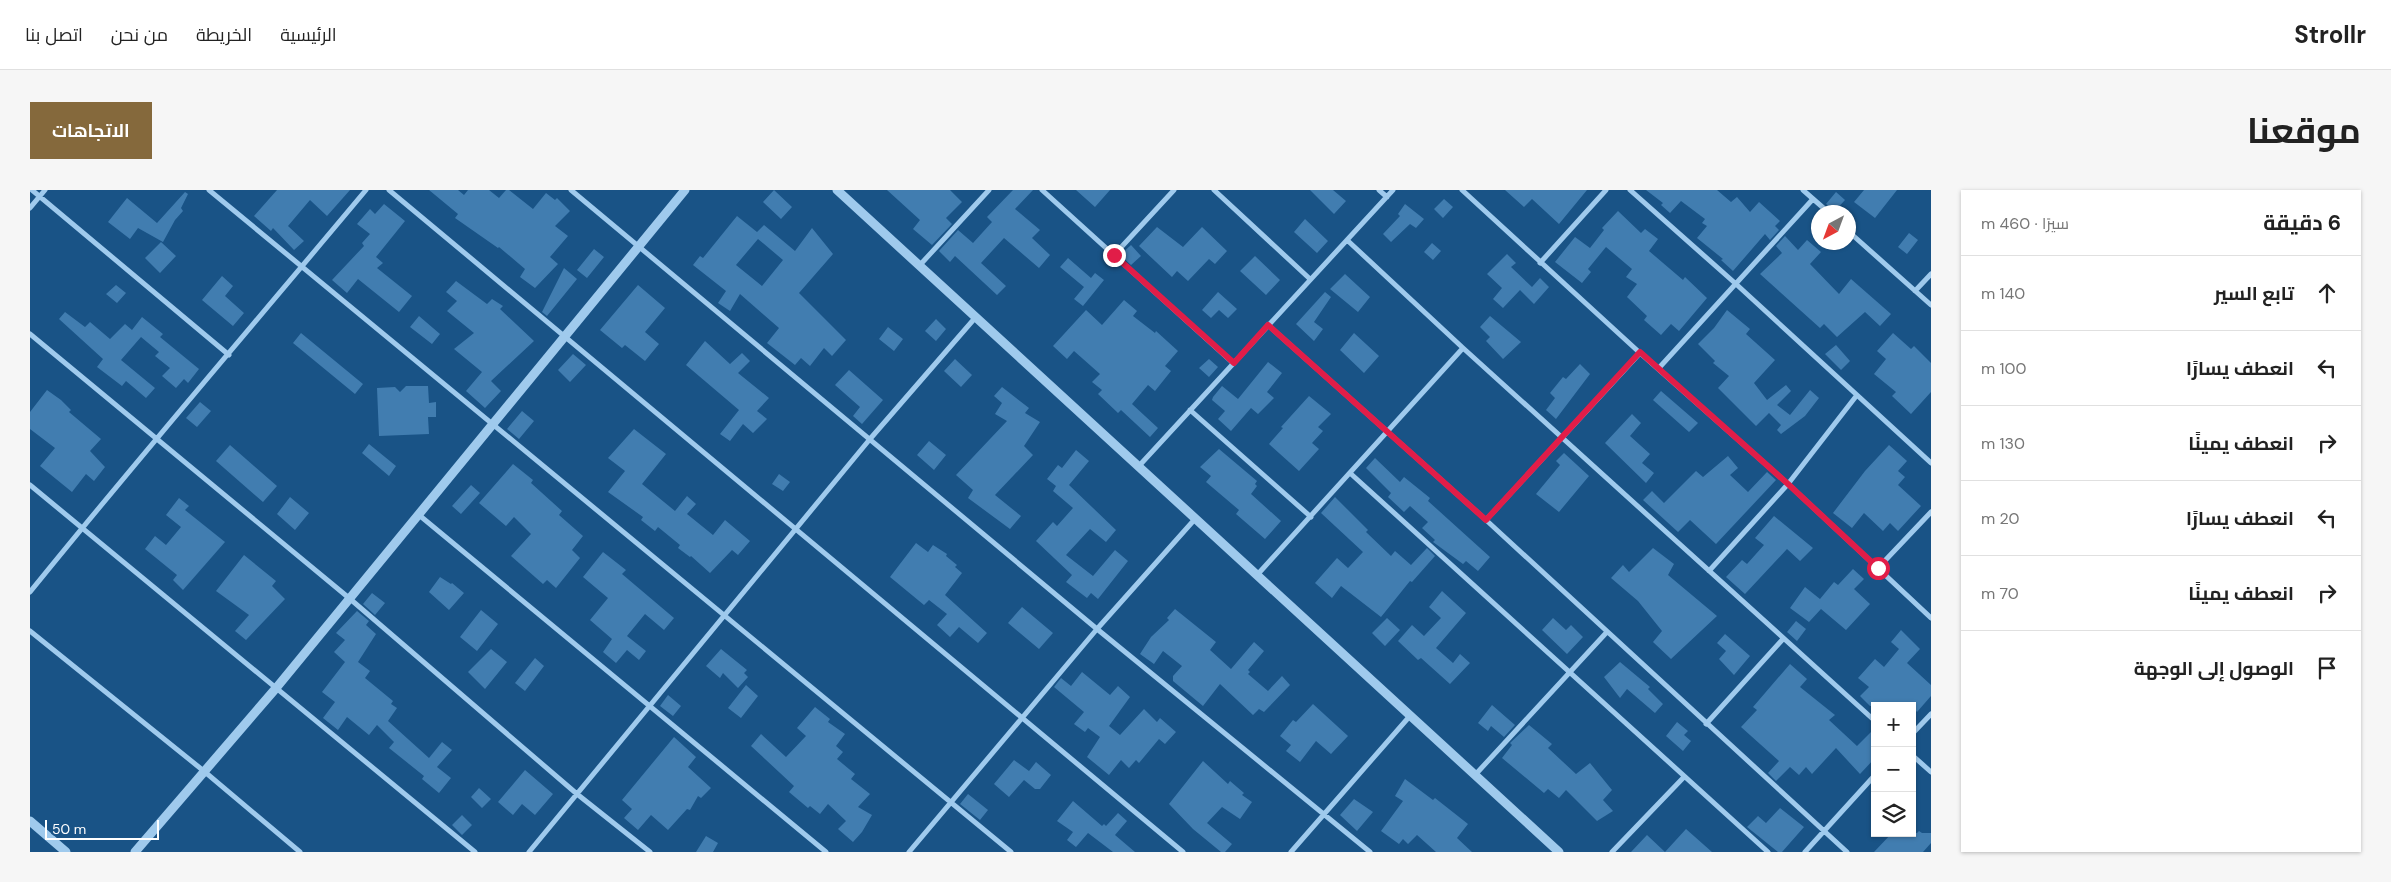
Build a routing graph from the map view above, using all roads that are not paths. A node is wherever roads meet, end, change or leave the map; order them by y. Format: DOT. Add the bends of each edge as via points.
graph roads {
  1 [pos="32,190"];
  2 [pos="45,190"];
  3 [pos="209,190"];
  4 [pos="366,190"];
  5 [pos="389,190"];
  6 [pos="571,190"];
  7 [pos="685,190"];
  8 [pos="837,190"];
  9 [pos="989,190"];
  10 [pos="1042,190"];
  11 [pos="1174,190"];
  12 [pos="1214,190"];
  13 [pos="1379,190"];
  14 [pos="1393,190"];
  15 [pos="1462,190"];
  16 [pos="1606,190"];
  17 [pos="1630,190"];
  18 [pos="1803,190"];
  19 [pos="40,196"];
  20 [pos="1386,197"];
  21 [pos="1813,199"];
  22 [pos="1820,205"];
  23 [pos="30,208"];
  24 [pos="1856,238"];
  25 [pos="1347,240"];
  26 [pos="639,245"];
  27 [pos="1114,255"];
  28 [pos="1540,262"];
  29 [pos="918,266"];
  30 [pos="302,267"];
  31 [pos="1931,274"];
  32 [pos="1310,279"];
  33 [pos="1736,284"];
  34 [pos="1915,291"];
  35 [pos="1931,306"];
  36 [pos="975,318"];
  37 [pos="1268,325"];
  38 [pos="30,334"];
  39 [pos="564,336"];
  40 [pos="1463,348"];
  41 [pos="1640,352"];
  42 [pos="229,354"];
  43 [pos="1234,363"];
  44 [pos="1658,369"];
  45 [pos="1857,395"];
  46 [pos="1190,410"];
  47 [pos="494,424"];
  48 [pos="1387,433"];
  49 [pos="1563,437"];
  50 [pos="156,438"];
  51 [pos="870,439"];
  52 [pos="1931,463"];
  53 [pos="1138,467"];
  54 [pos="1350,474"];
  55 [pos="1788,484"];
  56 [pos="30,485"];
  57 [pos="1931,512"];
  58 [pos="419,515"];
  59 [pos="1312,517"];
  60 [pos="1194,519"];
  61 [pos="1486,520"];
  62 [pos="82,528"];
  63 [pos="798,528"];
  64 [pos="1878,568"];
  65 [pos="1708,571"];
  66 [pos="1258,574"];
  67 [pos="30,592"];
  68 [pos="349,598"];
  69 [pos="725,616"];
  70 [pos="1931,618"];
  71 [pos="1097,629"];
  72 [pos="30,631"];
  73 [pos="1606,632"];
  74 [pos="1783,639"];
  75 [pos="1570,672"];
  76 [pos="276,687"];
  77 [pos="650,705"];
  78 [pos="1931,714"];
  79 [pos="1022,717"];
  80 [pos="1409,717"];
  81 [pos="1871,718"];
  82 [pos="1706,724"];
  83 [pos="1916,730"];
  84 [pos="1916,759"];
  85 [pos="205,772"];
  86 [pos="1931,772"];
  87 [pos="1475,775"];
  88 [pos="1684,777"];
  89 [pos="1871,779"];
  90 [pos="577,794"];
  91 [pos="949,803"];
  92 [pos="1323,815"];
  93 [pos="30,821"];
  94 [pos="1824,831"];
  95 [pos="66,852"];
  96 [pos="134,852"];
  97 [pos="300,852"];
  98 [pos="475,852"];
  99 [pos="529,852"];
  100 [pos="650,852"];
  101 [pos="826,852"];
  102 [pos="910,852"];
  103 [pos="1011,852"];
  104 [pos="1183,852"];
  105 [pos="1291,852"];
  106 [pos="1370,852"];
  107 [pos="1559,852"];
  108 [pos="1612,852"];
  109 [pos="1768,852"];
  110 [pos="1805,852"];
  111 [pos="1847,852"];
  1 -- 19 [label="street"];
  2 -- 19 [label="street"];
  3 -- 30 [label="street"];
  4 -- 30 [label="street"];
  5 -- 39 [label="street"];
  6 -- 26 [label="street"];
  7 -- 26 [label="street"];
  8 -- 29 [label="street"];
  9 -- 29 [label="street"];
  10 -- 27 [label="street"];
  11 -- 27 [label="street"];
  12 -- 32 [label="street"];
  13 -- 20 [label="street"];
  14 -- 20 [label="street"];
  15 -- 28 [label="street"];
  16 -- 28 [label="street"];
  17 -- 33 [label="street"];
  18 -- 21 [label="street"];
  19 -- 23 [label="street"];
  19 -- 42 [label="street"];
  20 -- 25 [label="street"];
  21 -- 22 [label="street"];
  21 -- 33 [label="street"];
  24 -- 34 [label="street"];
  25 -- 32 [label="street"];
  25 -- 40 [label="street"];
  26 -- 39 [label="street"];
  26 -- 51 [label="street"];
  27 -- 43 [label="street"];
  28 -- 41 [label="street"];
  29 -- 36 [label="street"];
  30 -- 42 [label="street"];
  30 -- 47 [label="street"];
  31 -- 34 [label="street"];
  32 -- 37 [label="street"];
  33 -- 44 [label="street"];
  33 -- 45 [label="street"];
  34 -- 35 [label="street"];
  36 -- 51 [label="street"];
  36 -- 53 [label="street"];
  37 -- 43 [label="street"];
  37 -- 48 [label="street"];
  38 -- 50 [label="street"];
  39 -- 47 [label="street"];
  39 -- 63 [label="street"];
  40 -- 48 [label="street"];
  40 -- 49 [label="street"];
  41 -- 44 [label="street"];
  41 -- 49 [label="street"];
  42 -- 50 [label="street"];
  43 -- 46 [label="street"];
  44 -- 55 [label="street"];
  45 -- 52 [label="street"];
  45 -- 55 [label="street"];
  46 -- 53 [label="street"];
  46 -- 59 [label="street"];
  47 -- 58 [label="street"];
  47 -- 69 [label="street"];
  48 -- 54 [label="street"];
  48 -- 61 [label="street"];
  49 -- 61 [label="street"];
  49 -- 65 [label="street"];
  50 -- 62 [label="street"];
  50 -- 68 [label="street"];
  51 -- 63 [label="street"];
  51 -- 71 [label="street"];
  53 -- 60 [label="street"];
  54 -- 59 [label="street"];
  54 -- 75 [label="street"];
  55 -- 64 [label="street"];
  55 -- 65 [label="street"];
  56 -- 62 [label="street"];
  57 -- 64 [label="street"];
  58 -- 68 [label="street"];
  58 -- 77 [label="street"];
  59 -- 66 [label="street"];
  60 -- 66 [label="street"];
  60 -- 71 [label="street"];
  61 -- 73 [label="street"];
  62 -- 67 [label="street"];
  62 -- 76 [label="street"];
  63 -- 69 [label="street"];
  63 -- 79 [label="street"];
  64 -- 70 [label="street"];
  65 -- 74 [label="street"];
  66 -- 80 [label="street"];
  68 -- 76 [label="street"];
  68 -- 90 [label="street"];
  69 -- 77 [label="street"];
  69 -- 91 [label="street"];
  71 -- 79 [label="street"];
  71 -- 92 [label="street"];
  72 -- 85 [label="street"];
  73 -- 75 [label="street"];
  73 -- 82 [label="street"];
  74 -- 81 [label="street"];
  74 -- 82 [label="street"];
  75 -- 87 [label="street"];
  75 -- 88 [label="street"];
  76 -- 85 [label="street"];
  76 -- 98 [label="street"];
  77 -- 90 [label="street"];
  77 -- 101 [label="street"];
  78 -- 83 [label="street"];
  79 -- 91 [label="street"];
  79 -- 104 [label="street"];
  80 -- 87 [label="street"];
  80 -- 92 [label="street"];
  82 -- 94 [label="street"];
  84 -- 86 [label="street"];
  85 -- 96 [label="street"];
  85 -- 97 [label="street"];
  87 -- 107 [label="street"];
  88 -- 108 [label="street"];
  88 -- 109 [label="street"];
  89 -- 94 [label="street"];
  90 -- 99 [label="street"];
  90 -- 100 [label="street"];
  91 -- 102 [label="street"];
  91 -- 103 [label="street"];
  92 -- 105 [label="street"];
  92 -- 106 [label="street"];
  93 -- 95 [label="street"];
  94 -- 110 [label="street"];
  94 -- 111 [label="street"];
}
